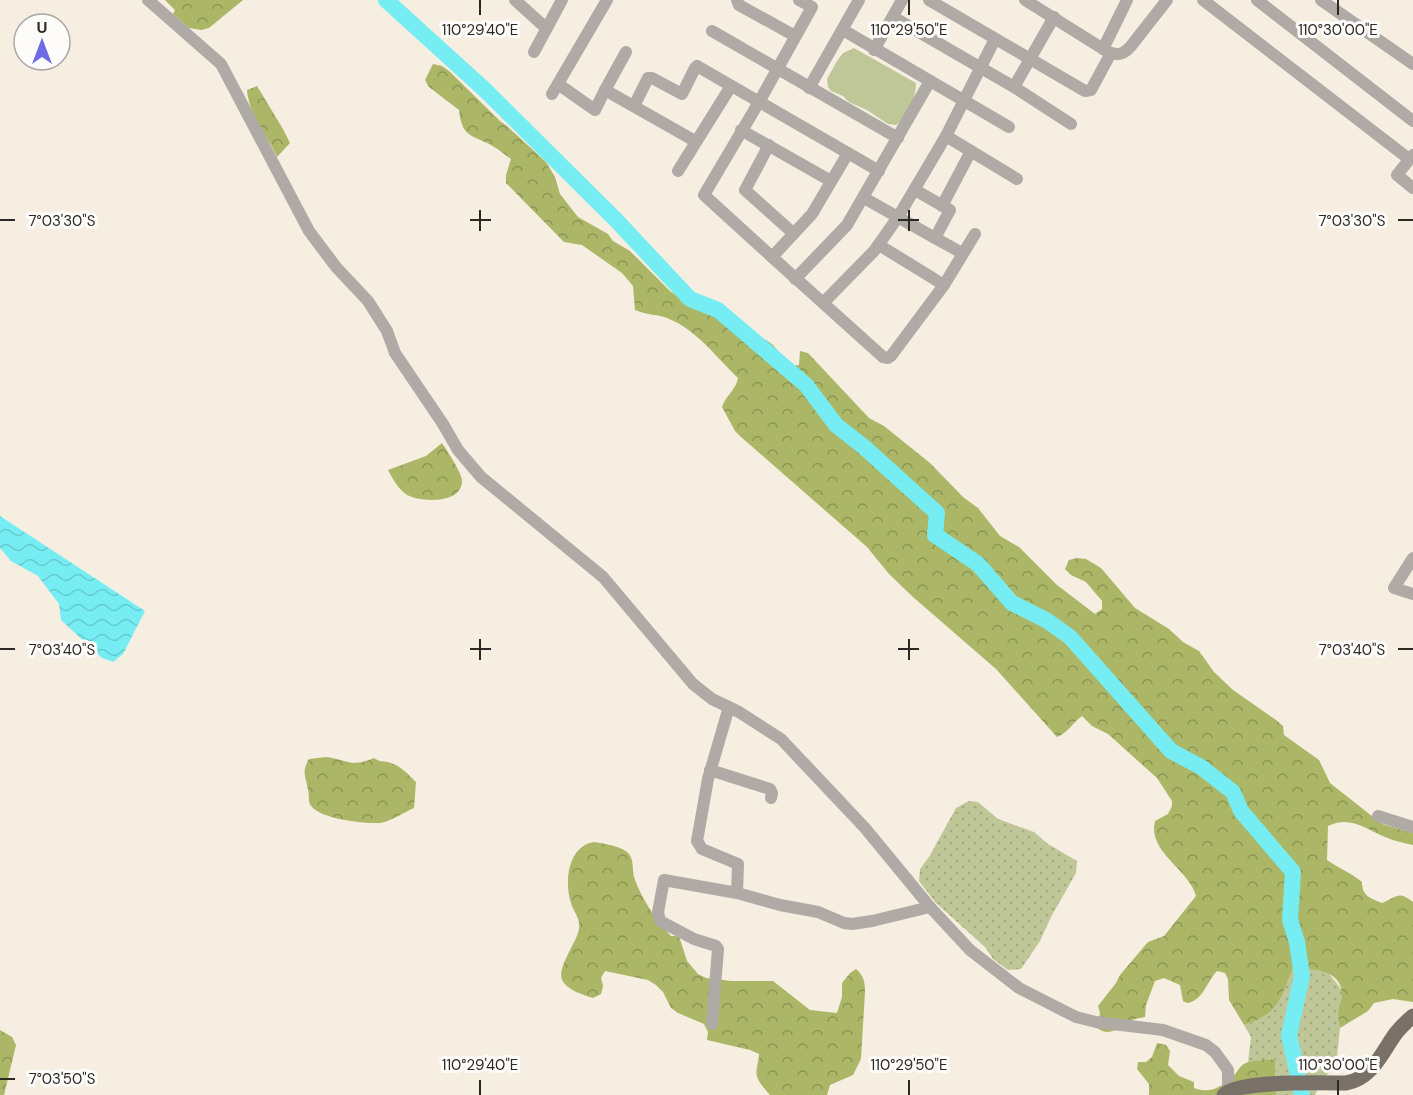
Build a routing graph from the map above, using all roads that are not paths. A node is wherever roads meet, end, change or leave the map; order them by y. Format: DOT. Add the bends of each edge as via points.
graph roads {
  1 [pos="148,0"];
  2 [pos="562,0"];
  3 [pos="607,0"];
  4 [pos="737,0"];
  5 [pos="800,0"];
  6 [pos="860,0"];
  7 [pos="902,0"];
  8 [pos="929,0"];
  9 [pos="1025,0"];
  10 [pos="1127,0"];
  11 [pos="1167,0"];
  12 [pos="1203,0"];
  13 [pos="1257,0"];
  14 [pos="1321,0"];
  15 [pos="520,2"];
  16 [pos="814,3"];
  17 [pos="893,17"];
  18 [pos="1054,17"];
  19 [pos="546,28"];
  20 [pos="843,30"];
  21 [pos="712,31"];
  22 [pos="795,36"];
  23 [pos="995,39"];
  24 [pos="874,50"];
  25 [pos="1107,51"];
  26 [pos="534,52"];
  27 [pos="627,52"];
  28 [pos="1029,59"];
  29 [pos="1413,64"];
  30 [pos="981,68"];
  31 [pos="776,69"];
  32 [pos="930,81"];
  33 [pos="731,86"];
  34 [pos="1014,87"];
  35 [pos="809,88"];
  36 [pos="606,90"];
  37 [pos="759,102"];
  38 [pos="965,102"];
  39 [pos="634,106"];
  40 [pos="1413,121"];
  41 [pos="1071,124"];
  42 [pos="1009,127"];
  43 [pos="741,130"];
  44 [pos="946,136"];
  45 [pos="898,138"];
  46 [pos="696,141"];
  47 [pos="769,145"];
  48 [pos="972,151"];
  49 [pos="848,153"];
  50 [pos="1411,157"];
  51 [pos="678,171"];
  52 [pos="879,171"];
  53 [pos="1017,178"];
  54 [pos="831,181"];
  55 [pos="1413,188"];
  56 [pos="915,190"];
  57 [pos="864,198"];
  58 [pos="942,206"];
  59 [pos="898,217"];
  60 [pos="793,233"];
  61 [pos="975,234"];
  62 [pos="935,238"];
  63 [pos="879,245"];
  64 [pos="962,253"];
  65 [pos="772,257"];
  66 [pos="795,279"];
  67 [pos="944,285"];
  68 [pos="823,303"];
  69 [pos="1413,558"];
  70 [pos="1413,594"];
  71 [pos="729,707"];
  72 [pos="710,770"];
  73 [pos="771,798"];
  74 [pos="1378,816"];
  75 [pos="1413,827"];
  76 [pos="737,893"];
  77 [pos="930,907"];
  78 [pos="1413,1016"];
  79 [pos="712,1024"];
  80 [pos="1226,1093"];
  1 -- 71 [label="street" via="220,64 309,231 368,301 387,331 395,353 458,450 481,477 603,577 693,684"];
  2 -- 19 [label="street"];
  3 -- 36 [label="street" via="555,89 595,110"];
  4 -- 22 [label="street" via="739,5"];
  5 -- 16 [label="street"];
  6 -- 20 [label="street"];
  7 -- 17 [label="street"];
  8 -- 23 [label="street"];
  9 -- 18 [label="street"];
  10 -- 25 [label="street"];
  11 -- 25 [label="street" via="1125,52 1117,55"];
  12 -- 50 [label="street"];
  13 -- 40 [label="street"];
  14 -- 29 [label="street"];
  15 -- 19 [label="street"];
  16 -- 22 [label="street"];
  17 -- 24 [label="street"];
  17 -- 30 [label="street"];
  18 -- 25 [label="street"];
  18 -- 28 [label="street"];
  19 -- 26 [label="street"];
  20 -- 24 [label="street"];
  20 -- 35 [label="street"];
  21 -- 31 [label="street"];
  22 -- 31 [label="street"];
  23 -- 28 [label="street"];
  23 -- 30 [label="street"];
  24 -- 32 [label="street"];
  25 -- 28 [label="street" via="1087,92"];
  27 -- 36 [label="street"];
  28 -- 34 [label="street"];
  30 -- 34 [label="street"];
  30 -- 38 [label="street"];
  31 -- 35 [label="street"];
  31 -- 37 [label="street"];
  32 -- 38 [label="street"];
  32 -- 45 [label="street"];
  33 -- 37 [label="street"];
  33 -- 39 [label="street" via="697,66 682,94 648,78"];
  33 -- 46 [label="street"];
  34 -- 41 [label="street"];
  35 -- 45 [label="street"];
  36 -- 39 [label="street"];
  37 -- 43 [label="street"];
  37 -- 49 [label="street"];
  38 -- 42 [label="street"];
  38 -- 44 [label="street"];
  39 -- 46 [label="street"];
  43 -- 47 [label="street"];
  43 -- 65 [label="street" via="704,196"];
  44 -- 48 [label="street"];
  44 -- 56 [label="street"];
  45 -- 52 [label="street"];
  46 -- 51 [label="street"];
  47 -- 54 [label="street"];
  47 -- 60 [label="street" via="745,190"];
  48 -- 53 [label="street"];
  48 -- 58 [label="street"];
  49 -- 52 [label="street"];
  49 -- 54 [label="street"];
  50 -- 55 [label="street" via="1397,175"];
  52 -- 57 [label="street"];
  54 -- 60 [label="street" via="812,214"];
  56 -- 58 [label="street"];
  56 -- 59 [label="street"];
  57 -- 59 [label="street"];
  57 -- 66 [label="street" via="847,225"];
  58 -- 62 [label="street" via="950,212"];
  59 -- 62 [label="street"];
  59 -- 63 [label="street"];
  60 -- 65 [label="street"];
  61 -- 64 [label="street"];
  62 -- 64 [label="street"];
  63 -- 67 [label="street"];
  63 -- 68 [label="street"];
  64 -- 67 [label="street"];
  65 -- 66 [label="street"];
  66 -- 68 [label="street"];
  67 -- 68 [label="street" via="888,358"];
  69 -- 70 [label="street" via="1394,588"];
  71 -- 72 [label="street"];
  71 -- 77 [label="street" via="781,739 865,828"];
  72 -- 73 [label="street" via="770,789"];
  72 -- 76 [label="street" via="697,841 702,849 738,864"];
  74 -- 75 [label="street"];
  76 -- 77 [label="street" via="852,924"];
  76 -- 79 [label="street" via="664,880 660,921 718,949"];
  77 -- 80 [label="street" via="995,971 1059,1010 1096,1022 1163,1030 1206,1046 1228,1070"];
  78 -- 80 [label="main road" via="1371,1070 1352,1082 1251,1085"];
}
